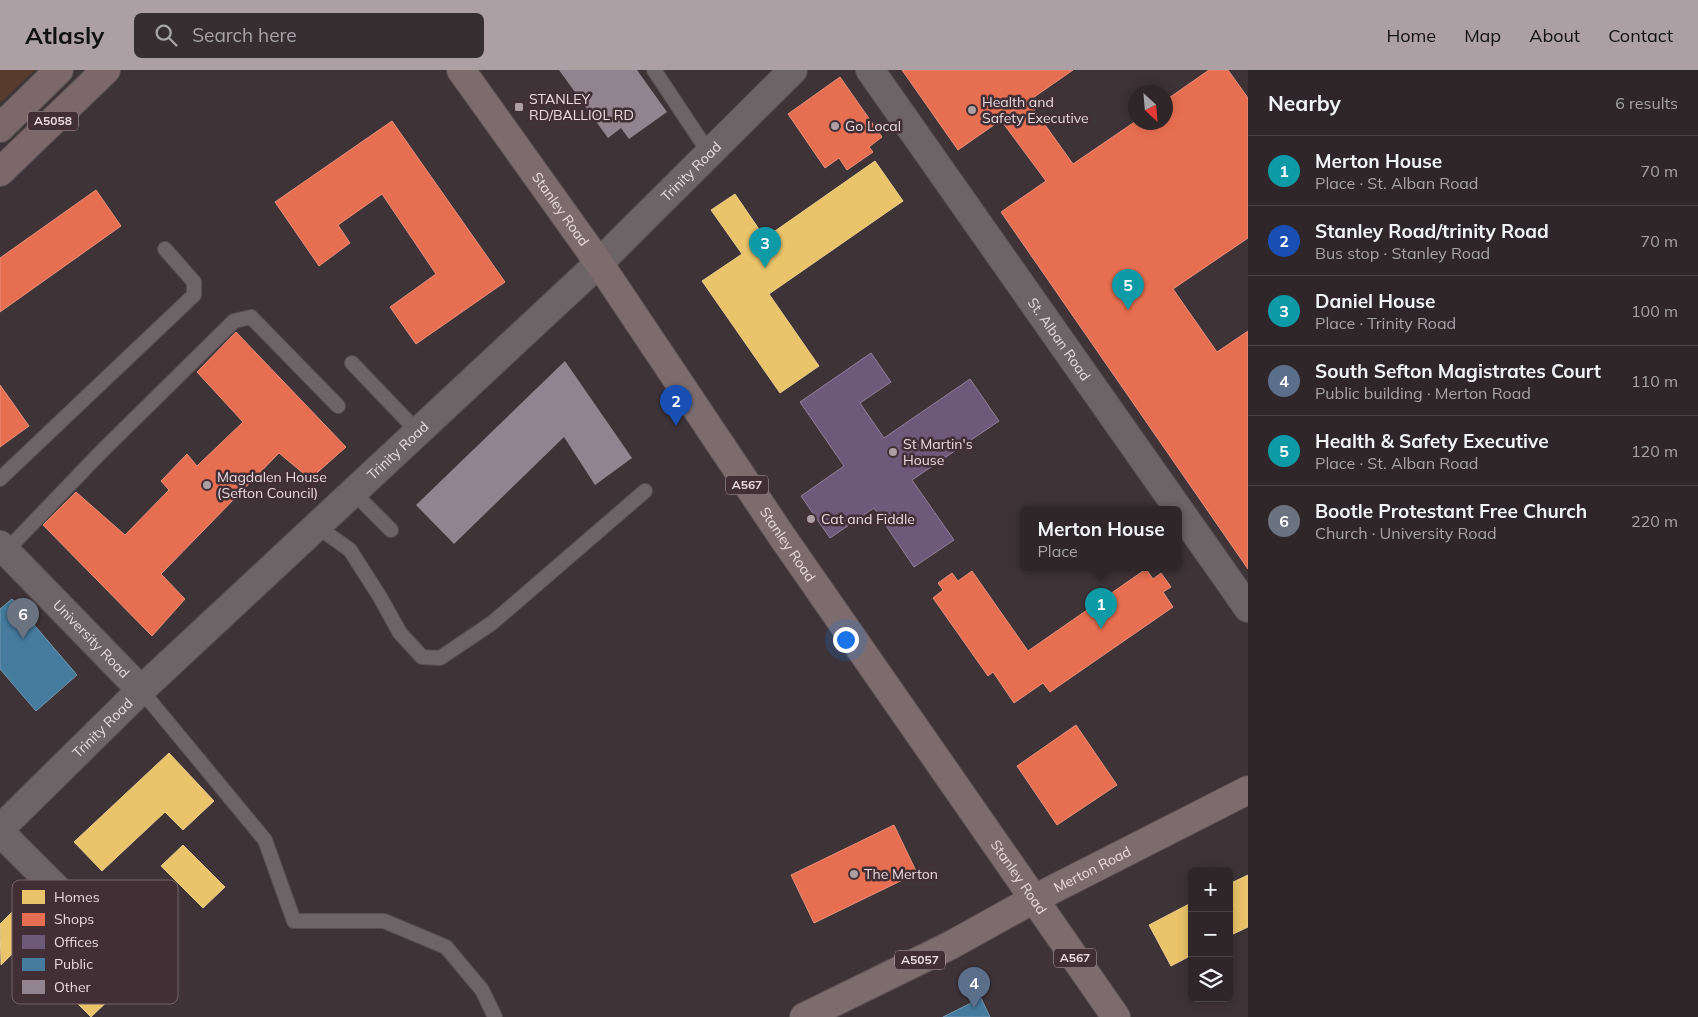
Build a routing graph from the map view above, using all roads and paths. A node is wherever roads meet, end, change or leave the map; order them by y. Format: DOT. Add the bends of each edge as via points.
graph roads {
  1 [pos="59,70"];
  2 [pos="106,70"];
  3 [pos="462,70"];
  4 [pos="654,70"];
  5 [pos="793,70"];
  6 [pos="870,70"];
  7 [pos="0,128"];
  8 [pos="709,154"];
  9 [pos="0,172"];
  10 [pos="165,250"];
  11 [pos="599,263"];
  12 [pos="352,363"];
  13 [pos="338,406"];
  14 [pos="417,431"];
  15 [pos="0,479"];
  16 [pos="352,491"];
  17 [pos="645,491"];
  18 [pos="1176,506"];
  19 [pos="1182,514"];
  20 [pos="315,525"];
  21 [pos="391,530"];
  22 [pos="3,548"];
  23 [pos="1248,608"];
  24 [pos="141,690"];
  25 [pos="1248,790"];
  26 [pos="0,830"];
  27 [pos="49,880"];
  28 [pos="1034,899"];
  29 [pos="496,1017"];
  30 [pos="804,1017"];
  31 [pos="1116,1017"];
  1 -- 7 [label="highway, A5058"];
  2 -- 9 [label="highway, A5058"];
  3 -- 11 [label="main road, Stanley Road / A567"];
  4 -- 8 [label="lane"];
  5 -- 8 [label="street, Trinity Road"];
  6 -- 18 [label="street, St. Alban Road"];
  8 -- 11 [label="street, Trinity Road"];
  10 -- 15 [label="lane" via="194,282 194,295"];
  11 -- 14 [label="street, Trinity Road"];
  11 -- 28 [label="main road, Stanley Road / A567" via="781,535"];
  12 -- 14 [label="lane"];
  13 -- 22 [label="lane" via="251,317 234,322"];
  14 -- 16 [label="street, Trinity Road"];
  16 -- 20 [label="street, Trinity Road"];
  16 -- 21 [label="lane"];
  17 -- 20 [label="lane" via="492,623 440,658 422,657 400,633 350,550"];
  19 -- 23 [label="street, St. Alban Road"];
  20 -- 24 [label="street, Trinity Road"];
  22 -- 24 [label="street, University Road"];
  24 -- 26 [label="street, Trinity Road"];
  24 -- 29 [label="lane" via="265,840 294,922 384,921 446,947 482,990"];
  25 -- 28 [label="main road, Merton Road / A5057"];
  26 -- 27 [label="street"];
  28 -- 30 [label="main road, Merton Road / A5057" via="951,945"];
  28 -- 31 [label="main road, Stanley Road / A567"];
}
